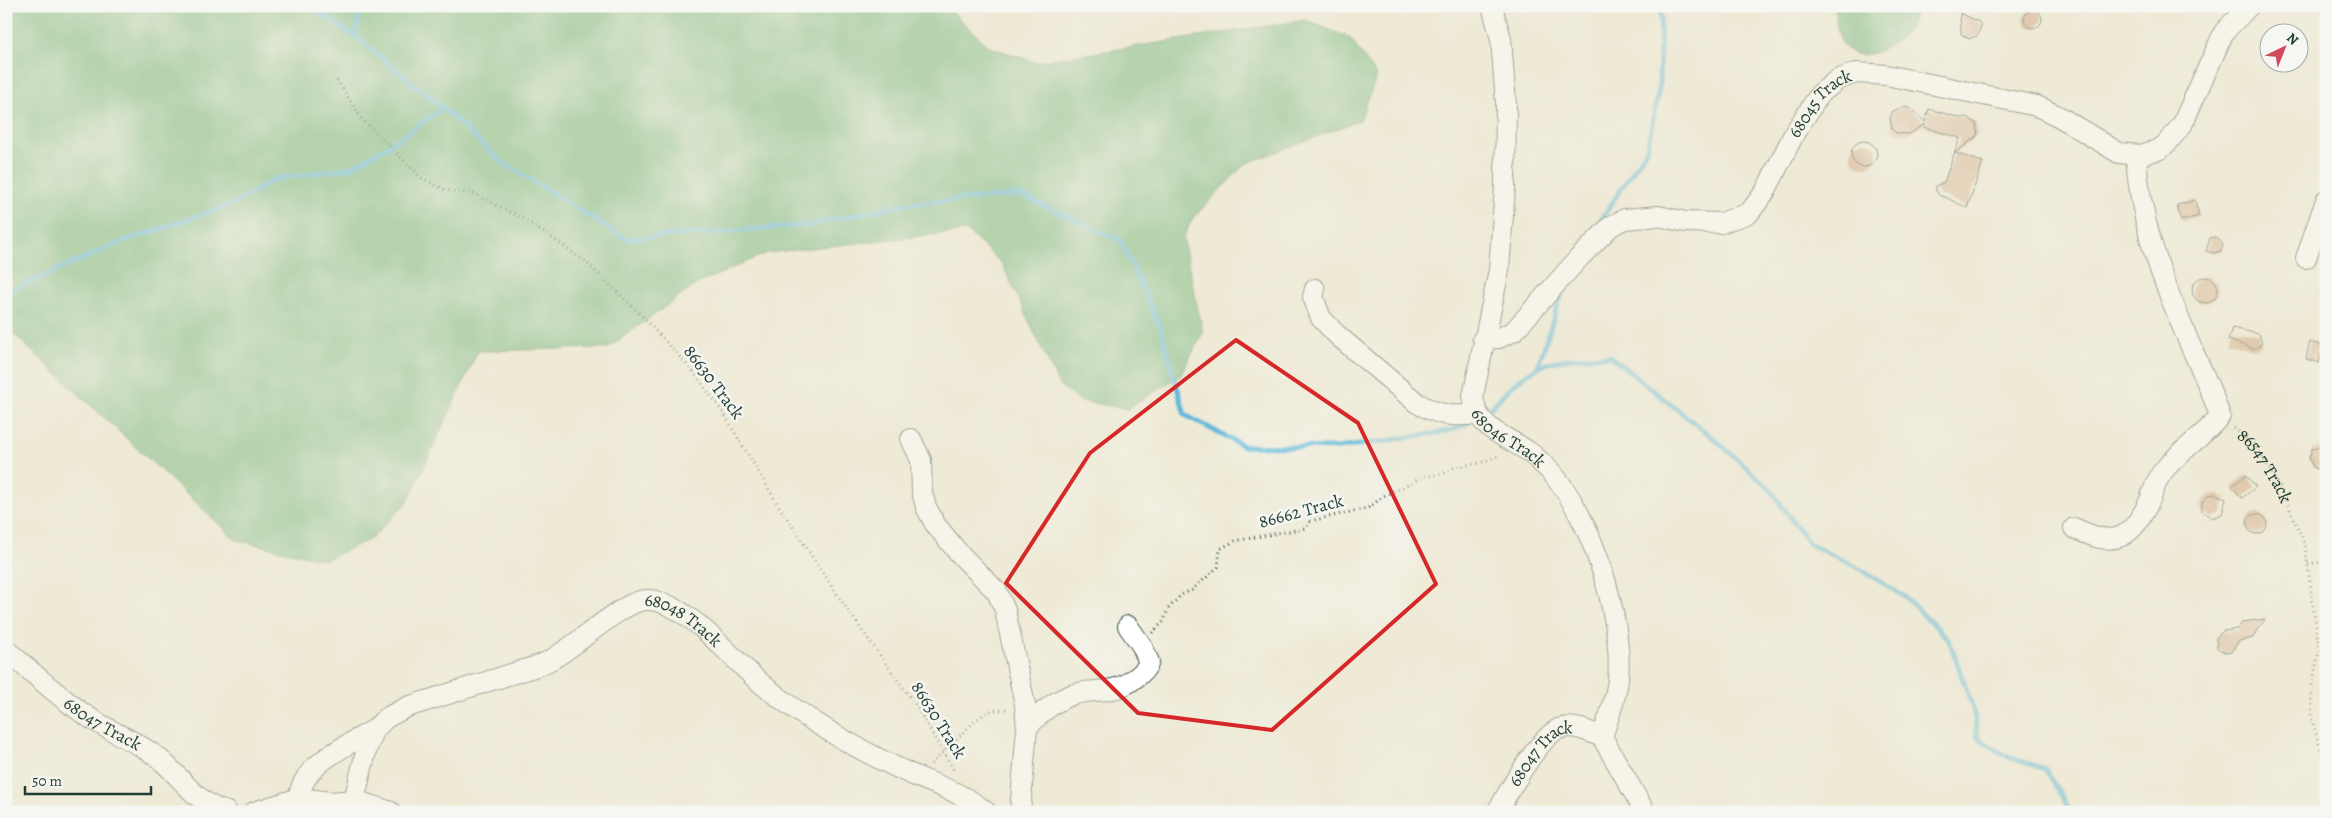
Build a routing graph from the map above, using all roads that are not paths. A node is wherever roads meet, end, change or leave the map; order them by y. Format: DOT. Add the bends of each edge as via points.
graph roads {
  1 [pos="1492,6"];
  2 [pos="2249,6"];
  3 [pos="2136,155"];
  4 [pos="2326,200"];
  5 [pos="2306,258"];
  6 [pos="1315,288"];
  7 [pos="1483,339"];
  8 [pos="1478,414"];
  9 [pos="911,439"];
  10 [pos="2074,528"];
  11 [pos="1128,626"];
  12 [pos="6,650"];
  13 [pos="1027,728"];
  14 [pos="376,729"];
  15 [pos="1602,738"];
  16 [pos="354,800"];
  17 [pos="304,804"];
  18 [pos="226,812"];
  19 [pos="254,812"];
  20 [pos="391,812"];
  21 [pos="986,812"];
  22 [pos="1020,812"];
  23 [pos="1497,812"];
  24 [pos="1645,812"];
  1 -- 7 [label="street, 68046 Track" via="1501,39 1506,104 1505,187 1499,270"];
  2 -- 3 [label="street, 68045 Track" via="2224,32 2189,112 2174,135 2160,149"];
  3 -- 7 [label="street, 68045 Track" via="2119,153 2037,106 1886,75 1862,73 1846,76 1820,94 1795,132 1765,192 1749,213 1721,223 1686,222 1658,216 1626,219 1611,226 1514,331 1499,338"];
  3 -- 10 [label="street, 86547 Track" via="2146,230 2220,416 2164,470 2137,523 2126,534 2107,540"];
  4 -- 5 [label="street"];
  6 -- 8 [label="street" via="1316,308 1326,323 1417,403 1446,416"];
  7 -- 8 [label="street, 68046 Track" via="1473,396"];
  8 -- 15 [label="street, 68046 Track" via="1498,434 1530,452 1573,502 1605,581 1616,633 1618,662 1614,695"];
  9 -- 13 [label="street" via="921,460 926,507 935,524 997,592 1001,601 1014,648"];
  11 -- 13 [label="street" via="1149,662 1146,669 1127,684 1110,691 1067,697"];
  12 -- 18 [label="street, 68047 Track" via="76,709 154,754 207,804"];
  13 -- 22 [label="street"];
  14 -- 16 [label="street, 68048 Track" via="359,773"];
  14 -- 17 [label="street" via="313,767 300,787"];
  14 -- 21 [label="street, 68048 Track" via="386,718 407,706 540,664 557,656 628,606 643,600 657,600 680,610 762,684 802,714 913,776 956,792"];
  15 -- 23 [label="street, 68047 Track" via="1572,727 1554,731 1522,770"];
  15 -- 24 [label="street"];
  16 -- 17 [label="street"];
  16 -- 20 [label="street"];
  17 -- 19 [label="street"];
}
